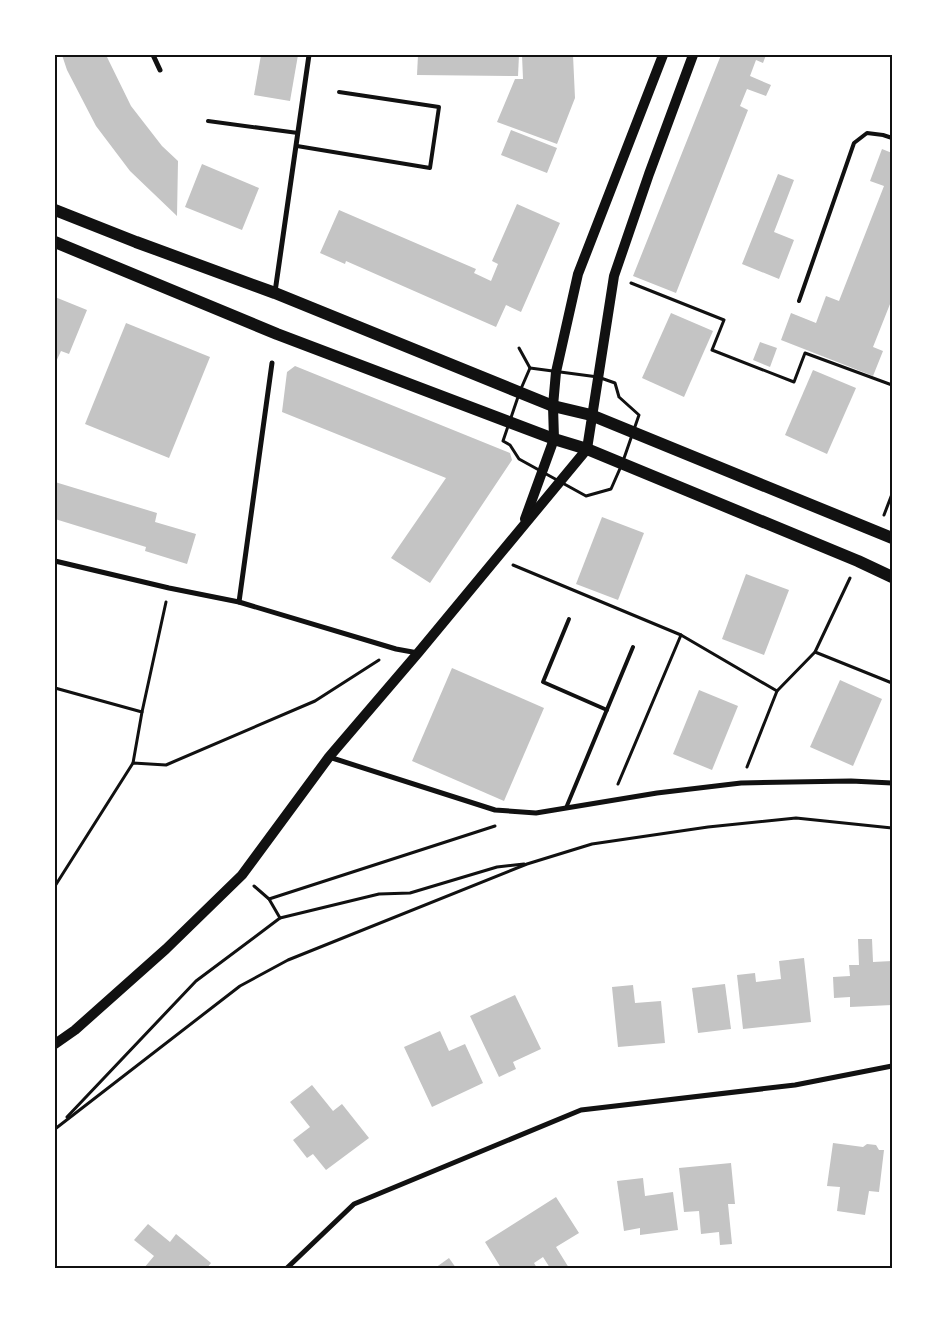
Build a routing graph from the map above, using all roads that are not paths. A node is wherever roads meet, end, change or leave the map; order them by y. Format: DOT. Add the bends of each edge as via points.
graph roads {
  1 [pos="153,55"];
  2 [pos="310,55"];
  3 [pos="663,55"];
  4 [pos="693,55"];
  5 [pos="160,70"];
  6 [pos="338,92"];
  7 [pos="208,121"];
  8 [pos="298,133"];
  9 [pos="892,138"];
  10 [pos="297,146"];
  11 [pos="55,210"];
  12 [pos="55,242"];
  13 [pos="275,293"];
  14 [pos="800,301"];
  15 [pos="272,363"];
  16 [pos="553,406"];
  17 [pos="591,415"];
  18 [pos="554,439"];
  19 [pos="587,449"];
  20 [pos="522,527"];
  21 [pos="892,538"];
  22 [pos="55,562"];
  23 [pos="892,577"];
  24 [pos="239,602"];
  25 [pos="569,619"];
  26 [pos="633,647"];
  27 [pos="418,653"];
  28 [pos="607,710"];
  29 [pos="329,757"];
  30 [pos="892,783"];
  31 [pos="566,808"];
  32 [pos="55,1044"];
  33 [pos="892,1066"];
  34 [pos="287,1268"];
  1 -- 5 [label="street"];
  2 -- 8 [label="street"];
  3 -- 16 [label="main road" via="578,274 556,372"];
  4 -- 17 [label="main road" via="614,276"];
  6 -- 10 [label="lane" via="439,107 430,168"];
  7 -- 8 [label="lane"];
  8 -- 10 [label="street"];
  9 -- 14 [label="lane" via="867,133 854,143"];
  10 -- 13 [label="street"];
  11 -- 13 [label="main road"];
  12 -- 18 [label="main road" via="277,334"];
  13 -- 16 [label="main road"];
  15 -- 24 [label="street"];
  16 -- 17 [label="main road"];
  16 -- 18 [label="main road"];
  17 -- 19 [label="main road"];
  17 -- 21 [label="main road"];
  18 -- 19 [label="main road"];
  18 -- 20 [label="main road"];
  19 -- 20 [label="main road"];
  19 -- 23 [label="main road"];
  20 -- 27 [label="main road"];
  22 -- 24 [label="street"];
  24 -- 27 [label="street"];
  25 -- 28 [label="lane" via="543,682"];
  26 -- 28 [label="lane"];
  27 -- 29 [label="main road"];
  28 -- 31 [label="lane"];
  29 -- 31 [label="street" via="495,810 536,813"];
  29 -- 32 [label="main road" via="242,875 166,949"];
  30 -- 31 [label="street" via="741,783"];
  33 -- 34 [label="street" via="796,1085 582,1110 354,1204"];
}
